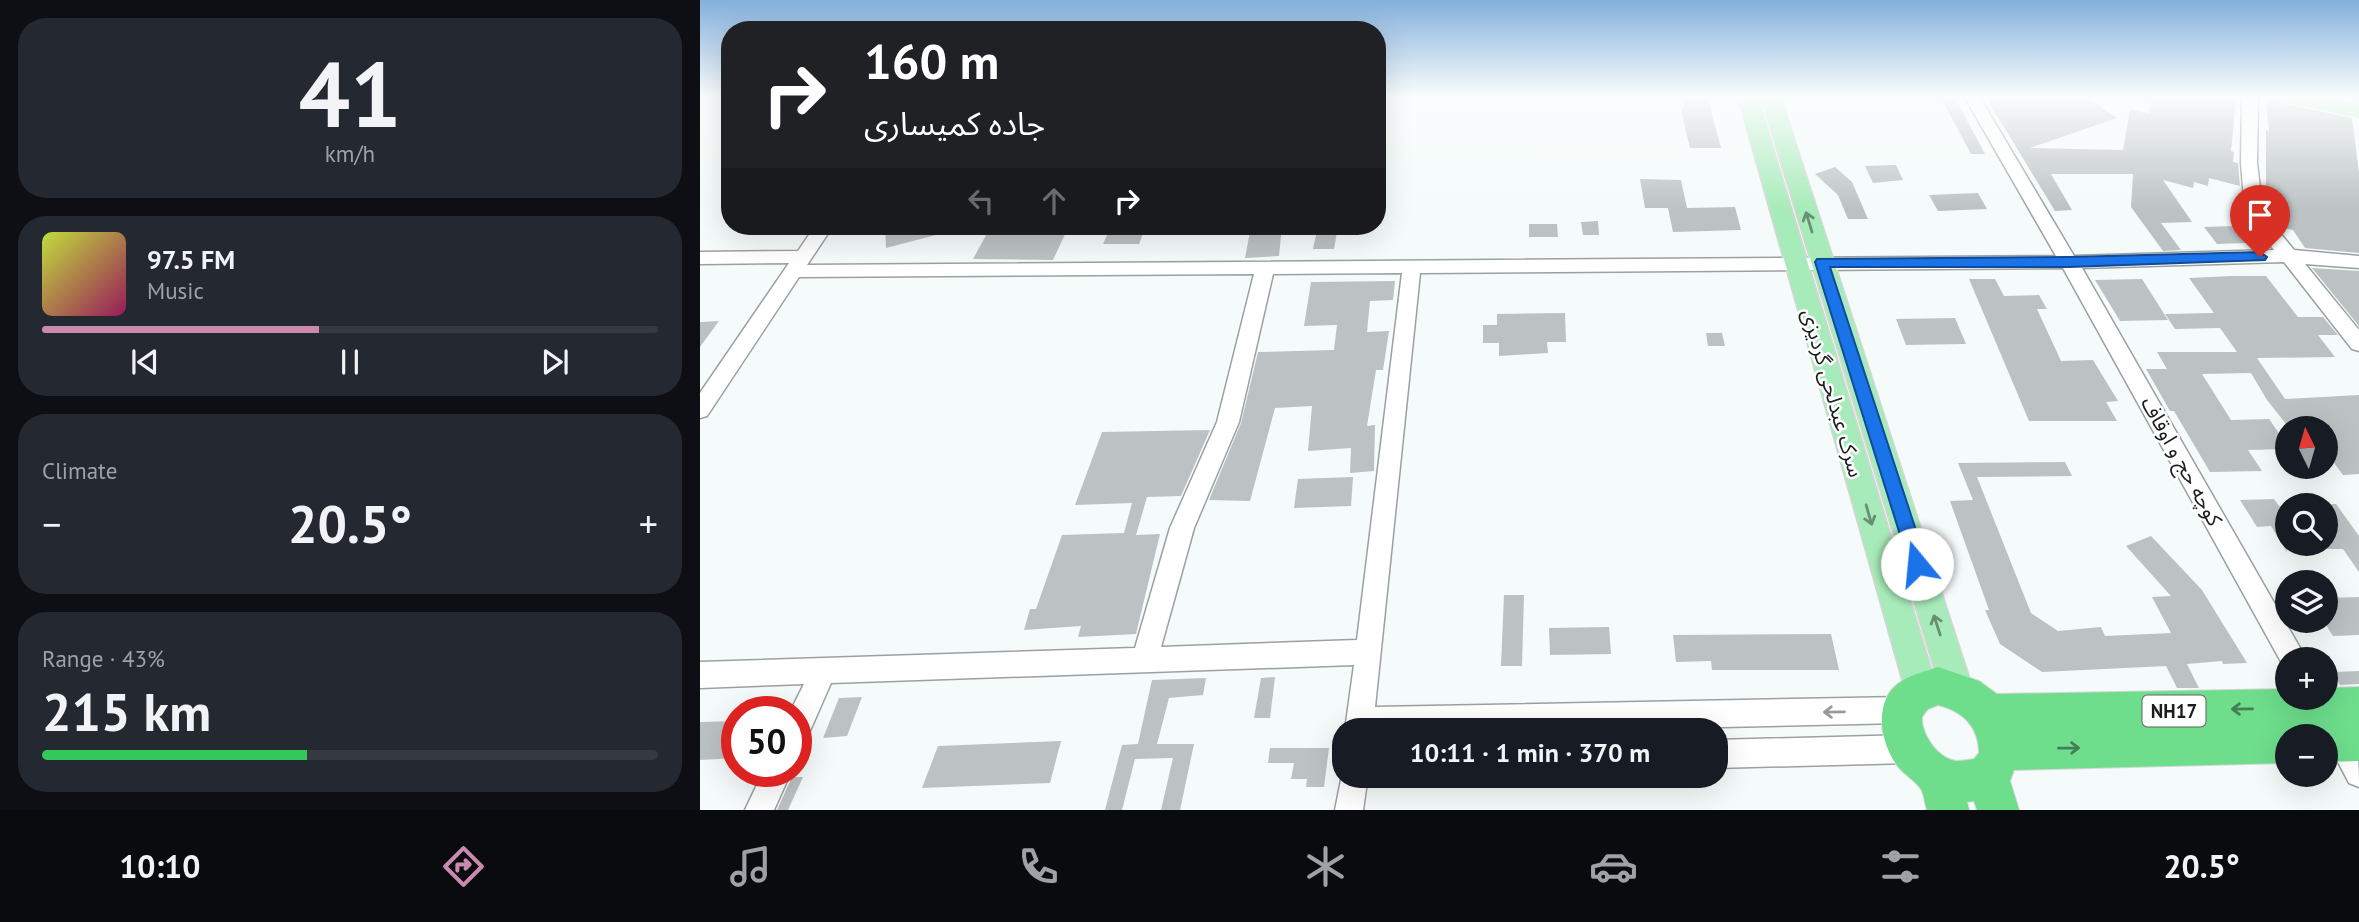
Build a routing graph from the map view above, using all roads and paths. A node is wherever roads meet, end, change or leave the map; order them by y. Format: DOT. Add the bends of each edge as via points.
graph roads {
  1 [pos="1758,134"];
  2 [pos="1782,134"];
  3 [pos="1993,134"];
  4 [pos="2249,134"];
  5 [pos="818,235"];
  6 [pos="2287,256"];
  7 [pos="700,258"];
  8 [pos="1795,262"];
  9 [pos="1822,262"];
  10 [pos="2069,262"];
  11 [pos="2359,262"];
  12 [pos="799,264"];
  13 [pos="1412,265"];
  14 [pos="1265,267"];
  15 [pos="2359,344"];
  16 [pos="726,372"];
  17 [pos="700,374"];
  18 [pos="700,410"];
  19 [pos="2287,647"];
  20 [pos="1368,652"];
  21 [pos="1145,659"];
  22 [pos="824,670"];
  23 [pos="700,675"];
  24 [pos="812,696"];
  25 [pos="1361,718"];
  26 [pos="1728,730"];
  27 [pos="2340,730"];
  28 [pos="1965,734"];
  29 [pos="2275,743"];
  30 [pos="1728,755"];
  31 [pos="1931,778"];
  32 [pos="770,787"];
  33 [pos="1352,788"];
  34 [pos="760,810"];
  35 [pos="1349,810"];
  1 -- 8 [label="main road, سرک عبدلحی گردیزی"];
  9 -- 2 [label="main road, one-way"];
  3 -- 10 [label="street, کوچه حج و اوقاف"];
  4 -- 6 [label="street" via="2254,213"];
  5 -- 12 [label="street"];
  6 -- 10 [label="street"];
  6 -- 11 [label="street"];
  6 -- 15 [label="street"];
  7 -- 12 [label="street"];
  8 -- 9 [label="street"];
  8 -- 13 [label="street"];
  8 -- 28 [label="main road, سرک عبدلحی گردیزی, one-way"];
  9 -- 10 [label="street"];
  28 -- 9 [label="main road, one-way"];
  10 -- 19 [label="street, کوچه حج و اوقاف"];
  12 -- 14 [label="street"];
  12 -- 16 [label="street"];
  13 -- 14 [label="street"];
  13 -- 20 [label="street"];
  14 -- 21 [label="street" via="1228,422 1182,528"];
  16 -- 17 [label="street"];
  16 -- 18 [label="street"];
  20 -- 21 [label="street"];
  20 -- 25 [label="street"];
  21 -- 22 [label="street"];
  22 -- 23 [label="street"];
  22 -- 24 [label="street"];
  28 -- 26 [label="street, one-way"];
  27 -- 28 [label="highway, NH17, one-way"];
  28 -- 29 [label="highway, NH17, one-way"];
  28 -- 31 [label="highway, NH17" via="1973,782"];
  28 -- 31 [label="highway" via="1900,723"];
  30 -- 31 [label="street"];
  32 -- 34 [label="street"];
  33 -- 35 [label="street"];
}
